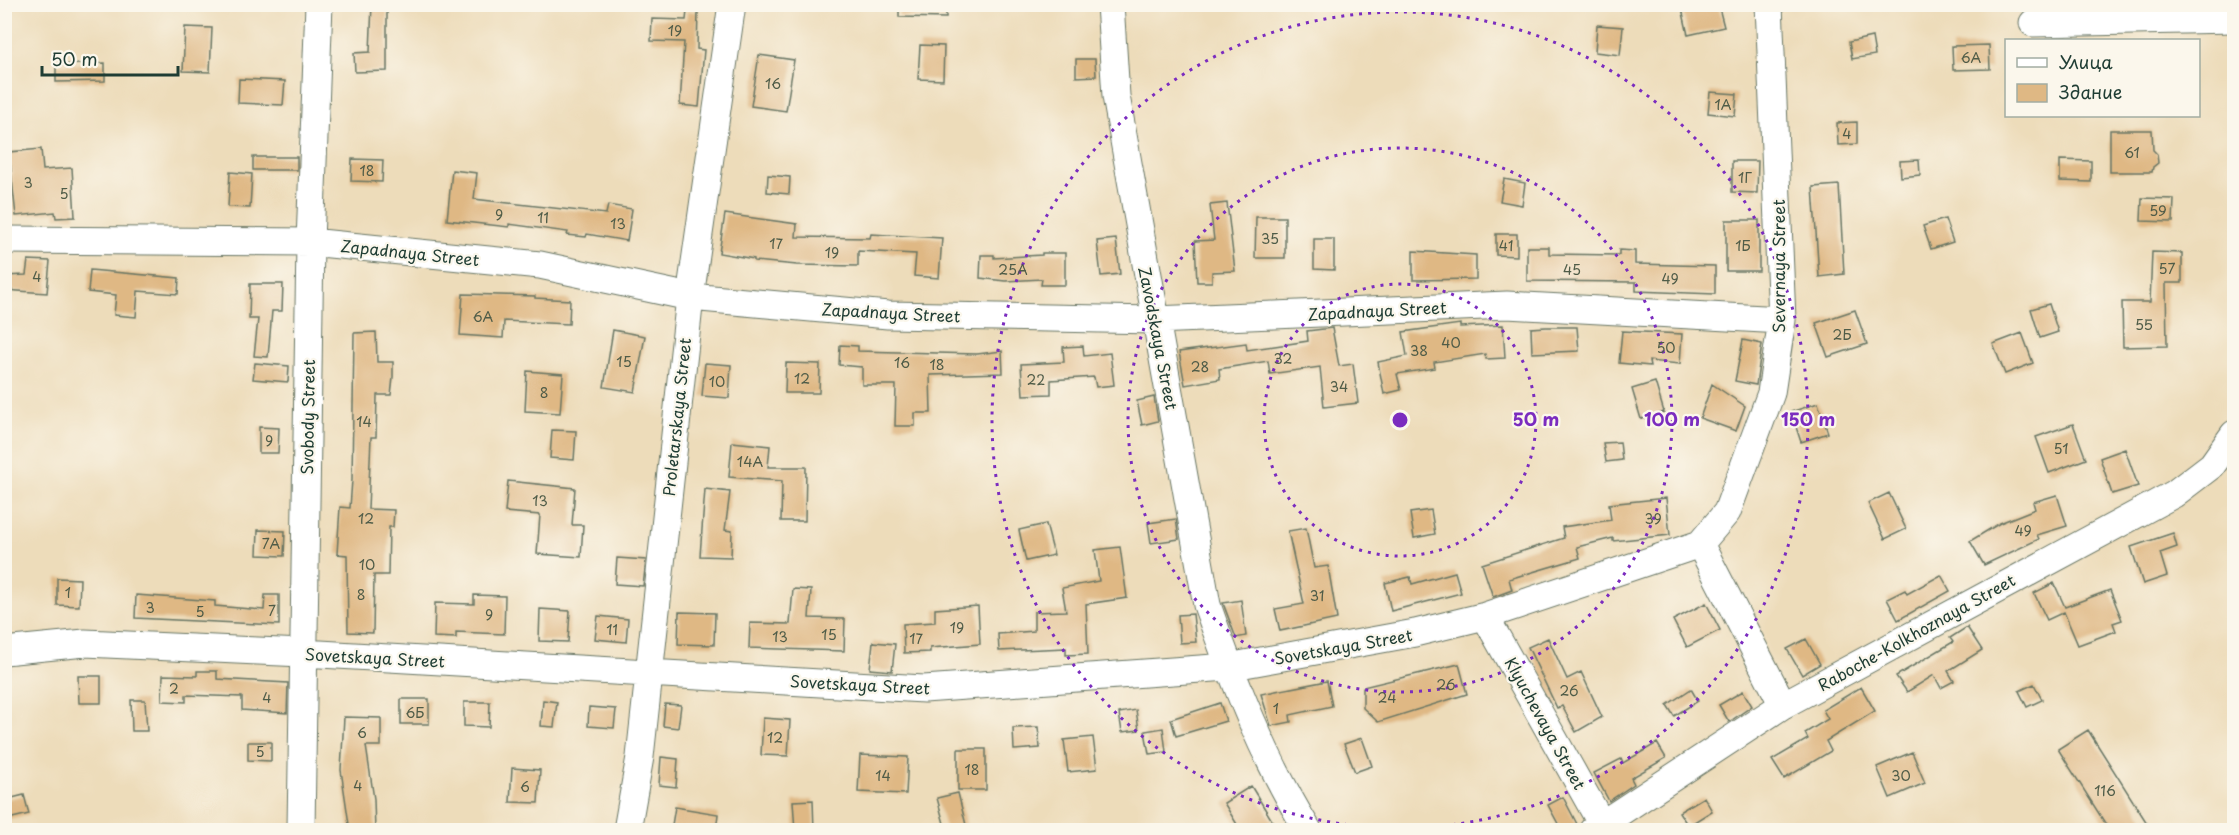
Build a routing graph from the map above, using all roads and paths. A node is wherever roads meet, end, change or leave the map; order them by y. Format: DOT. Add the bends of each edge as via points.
graph roads {
  1 [pos="319,4"];
  2 [pos="732,4"];
  3 [pos="1110,4"];
  4 [pos="1769,4"];
  5 [pos="2235,19"];
  6 [pos="2032,23"];
  7 [pos="4,240"];
  8 [pos="310,242"];
  9 [pos="690,297"];
  10 [pos="1155,320"];
  11 [pos="1782,320"];
  12 [pos="2235,435"];
  13 [pos="1700,544"];
  14 [pos="1485,616"];
  15 [pos="4,651"];
  16 [pos="303,652"];
  17 [pos="1228,667"];
  18 [pos="648,672"];
  19 [pos="1783,705"];
  20 [pos="1600,828"];
  21 [pos="301,831"];
  22 [pos="627,831"];
  23 [pos="1308,831"];
  1 -- 8 [label="street, Svobody Street"];
  2 -- 9 [label="street, Proletarskaya Street"];
  3 -- 10 [label="street, Zavodskaya Street" via="1116,96"];
  4 -- 11 [label="street, Severnaya Street"];
  5 -- 6 [label="street"];
  7 -- 8 [label="street, Zapadnaya Street"];
  8 -- 9 [label="street, Zapadnaya Street" via="540,265"];
  8 -- 16 [label="street, Svobody Street"];
  9 -- 10 [label="street, Zapadnaya Street" via="888,315"];
  9 -- 18 [label="street, Proletarskaya Street"];
  10 -- 11 [label="street, Zapadnaya Street" via="1507,305"];
  10 -- 17 [label="street, Zavodskaya Street" via="1207,605"];
  11 -- 13 [label="street, Severnaya Street" via="1771,393 1727,512"];
  12 -- 19 [label="street, Raboche-Kolkhoznaya Street" via="2212,465 2174,494"];
  13 -- 14 [label="street, Sovetskaya Street"];
  13 -- 19 [label="street"];
  14 -- 17 [label="street, Sovetskaya Street" via="1415,633"];
  14 -- 20 [label="street, Klyuchevaya Street"];
  15 -- 16 [label="street, Sovetskaya Street" via="85,643"];
  16 -- 18 [label="street, Sovetskaya Street"];
  16 -- 21 [label="street, Svobody Street"];
  17 -- 18 [label="street, Sovetskaya Street" via="924,689"];
  17 -- 23 [label="street" via="1289,800"];
  18 -- 22 [label="street, Proletarskaya Street" via="640,757"];
  19 -- 20 [label="street, Raboche-Kolkhoznaya Street"];
}
